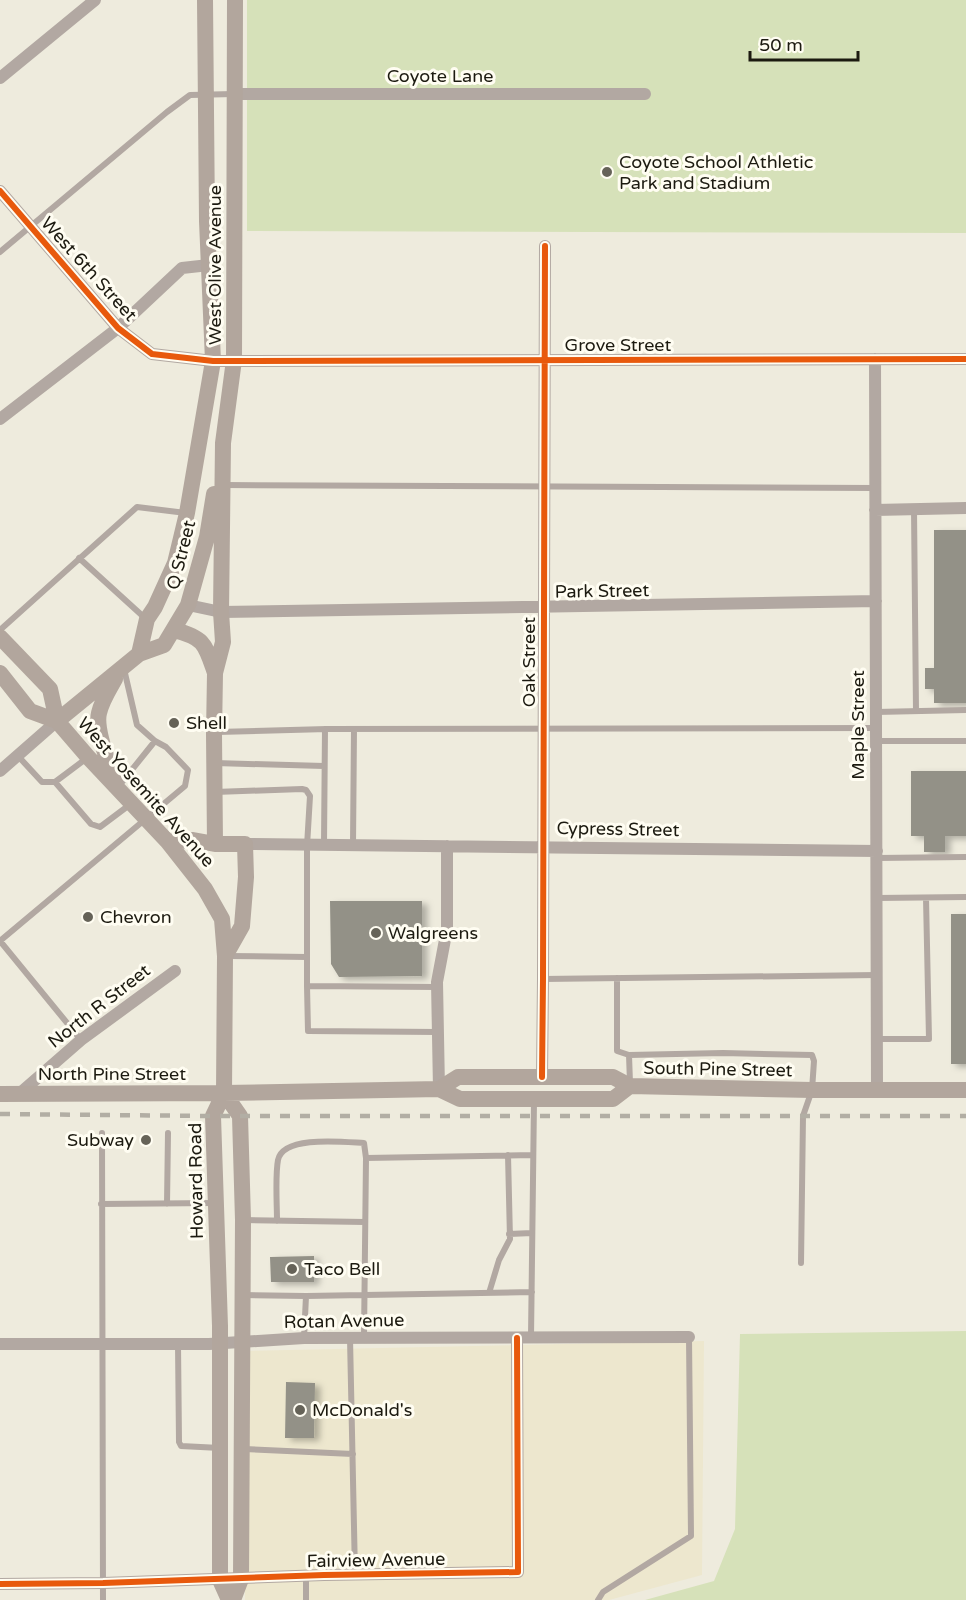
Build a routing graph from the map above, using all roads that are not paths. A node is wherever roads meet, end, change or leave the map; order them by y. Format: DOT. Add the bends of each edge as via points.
graph roads {
  1 [pos="95,0"];
  2 [pos="205,0"];
  3 [pos="235,0"];
  4 [pos="0,78"];
  5 [pos="206,93"];
  6 [pos="235,94"];
  7 [pos="645,94"];
  8 [pos="0,191"];
  9 [pos="31,227"];
  10 [pos="545,246"];
  11 [pos="0,252"];
  12 [pos="209,265"];
  13 [pos="118,328"];
  14 [pos="875,359"];
  15 [pos="966,359"];
  16 [pos="234,360"];
  17 [pos="545,360"];
  18 [pos="213,361"];
  19 [pos="0,419"];
  20 [pos="223,442"];
  21 [pos="223,485"];
  22 [pos="544,487"];
  23 [pos="875,488"];
  24 [pos="966,508"];
  25 [pos="914,509"];
  26 [pos="875,510"];
  27 [pos="187,513"];
  28 [pos="79,558"];
  29 [pos="175,563"];
  30 [pos="876,601"];
  31 [pos="188,605"];
  32 [pos="544,606"];
  33 [pos="221,612"];
  34 [pos="147,620"];
  35 [pos="0,630"];
  36 [pos="174,630"];
  37 [pos="0,637"];
  38 [pos="139,654"];
  39 [pos="122,668"];
  40 [pos="0,673"];
  41 [pos="215,673"];
  42 [pos="966,710"];
  43 [pos="916,711"];
  44 [pos="876,712"];
  45 [pos="57,721"];
  46 [pos="325,729"];
  47 [pos="354,729"];
  48 [pos="544,729"];
  49 [pos="214,732"];
  50 [pos="876,734"];
  51 [pos="155,741"];
  52 [pos="966,741"];
  53 [pos="17,756"];
  54 [pos="88,757"];
  55 [pos="214,763"];
  56 [pos="324,766"];
  57 [pos="0,771"];
  58 [pos="55,783"];
  59 [pos="117,788"];
  60 [pos="215,792"];
  61 [pos="132,803"];
  62 [pos="146,818"];
  63 [pos="168,843"];
  64 [pos="215,844"];
  65 [pos="245,844"];
  66 [pos="324,845"];
  67 [pos="353,845"];
  68 [pos="307,846"];
  69 [pos="447,846"];
  70 [pos="544,848"];
  71 [pos="877,855"];
  72 [pos="966,857"];
  73 [pos="966,897"];
  74 [pos="877,898"];
  75 [pos="926,898"];
  76 [pos="0,941"];
  77 [pos="225,956"];
  78 [pos="307,957"];
  79 [pos="175,971"];
  80 [pos="877,975"];
  81 [pos="617,978"];
  82 [pos="543,979"];
  83 [pos="307,986"];
  84 [pos="437,987"];
  85 [pos="438,1032"];
  86 [pos="878,1039"];
  87 [pos="81,1040"];
  88 [pos="628,1055"];
  89 [pos="542,1077"];
  90 [pos="628,1085"];
  91 [pos="812,1090"];
  92 [pos="877,1090"];
  93 [pos="966,1090"];
  94 [pos="443,1091"];
  95 [pos="224,1093"];
  96 [pos="0,1094"];
  97 [pos="19,1094"];
  98 [pos="535,1099"];
  99 [pos="168,1132"];
  100 [pos="102,1133"];
  101 [pos="508,1155"];
  102 [pos="533,1155"];
  103 [pos="366,1158"];
  104 [pos="167,1203"];
  105 [pos="216,1203"];
  106 [pos="101,1204"];
  107 [pos="243,1221"];
  108 [pos="277,1221"];
  109 [pos="365,1222"];
  110 [pos="532,1233"];
  111 [pos="509,1234"];
  112 [pos="801,1263"];
  113 [pos="532,1292"];
  114 [pos="489,1293"];
  115 [pos="242,1295"];
  116 [pos="365,1295"];
  117 [pos="306,1296"];
  118 [pos="689,1337"];
  119 [pos="304,1338"];
  120 [pos="350,1338"];
  121 [pos="364,1338"];
  122 [pos="517,1338"];
  123 [pos="531,1338"];
  124 [pos="242,1342"];
  125 [pos="0,1344"];
  126 [pos="103,1344"];
  127 [pos="178,1344"];
  128 [pos="220,1344"];
  129 [pos="220,1448"];
  130 [pos="241,1449"];
  131 [pos="353,1454"];
  132 [pos="355,1574"];
  133 [pos="306,1576"];
  134 [pos="241,1579"];
  135 [pos="220,1580"];
  136 [pos="103,1583"];
  137 [pos="0,1584"];
  138 [pos="103,1600"];
  139 [pos="231,1600"];
  140 [pos="306,1600"];
  141 [pos="598,1600"];
  1 -- 4 [label="street"];
  2 -- 5 [label="main road, West Olive Avenue"];
  3 -- 6 [label="main road, West Olive Avenue"];
  5 -- 6 [label="lane"];
  5 -- 9 [label="lane" via="190,95 167,112"];
  5 -- 12 [label="main road, West Olive Avenue"];
  6 -- 7 [label="street, Coyote Lane"];
  6 -- 16 [label="main road, West Olive Avenue"];
  8 -- 9 [label="street, West 6th Street"];
  9 -- 11 [label="lane"];
  9 -- 13 [label="street, West 6th Street"];
  10 -- 17 [label="street, Oak Street"];
  12 -- 13 [label="street" via="182,268"];
  12 -- 18 [label="main road, West Olive Avenue"];
  13 -- 18 [label="street, West 6th Street" via="152,354"];
  13 -- 19 [label="street"];
  14 -- 15 [label="street, Grove Street"];
  14 -- 17 [label="street, Grove Street"];
  14 -- 23 [label="street, Maple Street"];
  16 -- 17 [label="street, Grove Street"];
  16 -- 18 [label="street, West 6th Street"];
  16 -- 20 [label="main road, West Olive Avenue"];
  17 -- 22 [label="street, Oak Street"];
  18 -- 27 [label="main road, West Olive Avenue"];
  20 -- 21 [label="main road, West Olive Avenue"];
  20 -- 31 [label="main road, Q Street" via="207,537"];
  21 -- 22 [label="lane"];
  21 -- 33 [label="main road, West Olive Avenue"];
  22 -- 23 [label="lane"];
  22 -- 32 [label="street, Oak Street"];
  23 -- 26 [label="street, Maple Street"];
  24 -- 25 [label="street"];
  25 -- 26 [label="street"];
  25 -- 43 [label="lane"];
  26 -- 30 [label="street, Maple Street"];
  27 -- 28 [label="lane" via="137,507"];
  27 -- 29 [label="main road, West Olive Avenue"];
  27 -- 31 [label="main road" via="193,520 181,593"];
  28 -- 34 [label="lane"];
  28 -- 35 [label="lane"];
  29 -- 34 [label="main road, Q Street"];
  30 -- 32 [label="street, Park Street"];
  30 -- 44 [label="street, Maple Street"];
  31 -- 33 [label="street, Park Street"];
  31 -- 36 [label="main road, Q Street"];
  32 -- 33 [label="street, Park Street"];
  32 -- 48 [label="street, Oak Street"];
  33 -- 41 [label="main road, West Olive Avenue" via="224,642"];
  34 -- 38 [label="main road, Q Street"];
  36 -- 38 [label="main road, Q Street" via="164,645"];
  36 -- 41 [label="main road, West Olive Avenue" via="194,635 202,643"];
  37 -- 45 [label="main road, West Yosemite Avenue" via="50,690"];
  38 -- 39 [label="main road, Q Street"];
  39 -- 45 [label="main road, Q Street"];
  39 -- 51 [label="lane" via="137,725"];
  39 -- 59 [label="main road" via="104,697 98,716 103,748"];
  40 -- 45 [label="main road, West Yosemite Avenue" via="30,711"];
  41 -- 49 [label="main road, West Olive Avenue"];
  42 -- 43 [label="lane"];
  43 -- 44 [label="lane"];
  44 -- 50 [label="street, Maple Street"];
  45 -- 53 [label="street"];
  45 -- 54 [label="main road, West Yosemite Avenue"];
  46 -- 47 [label="lane"];
  46 -- 49 [label="lane"];
  46 -- 56 [label="lane"];
  47 -- 48 [label="lane"];
  47 -- 67 [label="lane"];
  48 -- 50 [label="lane"];
  48 -- 70 [label="street, Oak Street"];
  49 -- 55 [label="main road, West Olive Avenue"];
  50 -- 52 [label="lane"];
  50 -- 71 [label="street, Maple Street"];
  51 -- 59 [label="lane"];
  51 -- 62 [label="lane" via="188,770 184,786"];
  53 -- 57 [label="street"];
  53 -- 58 [label="lane" via="42,783"];
  54 -- 58 [label="lane"];
  54 -- 59 [label="main road, West Yosemite Avenue"];
  55 -- 56 [label="lane"];
  55 -- 60 [label="main road, West Olive Avenue"];
  56 -- 66 [label="lane"];
  58 -- 61 [label="lane" via="91,824 100,827"];
  59 -- 61 [label="main road, West Yosemite Avenue"];
  60 -- 64 [label="main road, West Olive Avenue"];
  60 -- 68 [label="lane" via="306,790 310,796"];
  61 -- 62 [label="main road, West Yosemite Avenue"];
  62 -- 63 [label="main road, West Yosemite Avenue"];
  62 -- 76 [label="lane"];
  63 -- 64 [label="main road, Cypress Street" via="193,840"];
  63 -- 77 [label="main road, West Yosemite Avenue" via="205,889 222,919"];
  64 -- 65 [label="main road, Cypress Street"];
  65 -- 68 [label="street, Cypress Street"];
  65 -- 77 [label="main road" via="242,926"];
  66 -- 67 [label="street, Cypress Street"];
  66 -- 68 [label="street, Cypress Street"];
  67 -- 69 [label="street, Cypress Street"];
  68 -- 78 [label="lane"];
  69 -- 70 [label="street, Cypress Street"];
  69 -- 84 [label="street" via="447,929"];
  70 -- 71 [label="street, Cypress Street"];
  70 -- 82 [label="street, Oak Street"];
  71 -- 72 [label="lane"];
  71 -- 74 [label="street, Maple Street"];
  73 -- 75 [label="lane"];
  74 -- 75 [label="lane"];
  74 -- 80 [label="street, Maple Street"];
  75 -- 86 [label="lane" via="929,1039"];
  76 -- 87 [label="lane"];
  77 -- 78 [label="lane"];
  77 -- 95 [label="main road"];
  78 -- 83 [label="lane"];
  79 -- 87 [label="street, North R Street"];
  80 -- 81 [label="lane"];
  80 -- 86 [label="street, Maple Street"];
  81 -- 82 [label="lane"];
  81 -- 88 [label="lane" via="617,1051"];
  82 -- 89 [label="street, Oak Street"];
  83 -- 84 [label="lane"];
  83 -- 85 [label="lane" via="308,1031"];
  84 -- 85 [label="street"];
  85 -- 94 [label="street"];
  86 -- 92 [label="street, Maple Street"];
  87 -- 97 [label="street, North R Street"];
  88 -- 90 [label="lane"];
  88 -- 91 [label="lane" via="812,1055"];
  89 -- 90 [label="main road" via="613,1077"];
  89 -- 94 [label="main road" via="458,1077"];
  90 -- 91 [label="main road, South Pine Street"];
  90 -- 98 [label="main road, South Pine Street" via="613,1099"];
  91 -- 92 [label="main road, South Pine Street"];
  91 -- 112 [label="lane" via="803,1116"];
  92 -- 93 [label="main road, South Pine Street"];
  94 -- 95 [label="main road, South Pine Street"];
  94 -- 98 [label="main road, South Pine Street" via="460,1099"];
  95 -- 97 [label="main road, North Pine Street"];
  95 -- 105 [label="main road, Howard Road" via="213,1116"];
  95 -- 107 [label="main road, Howard Road" via="240,1116"];
  96 -- 97 [label="main road, North Pine Street"];
  98 -- 102 [label="lane"];
  99 -- 104 [label="lane"];
  100 -- 106 [label="lane"];
  101 -- 102 [label="lane"];
  101 -- 103 [label="lane"];
  101 -- 111 [label="lane"];
  102 -- 110 [label="lane"];
  103 -- 108 [label="lane" via="364,1143 304,1142 287,1147 278,1158"];
  103 -- 109 [label="lane"];
  104 -- 105 [label="lane"];
  104 -- 106 [label="lane"];
  105 -- 128 [label="main road, Howard Road"];
  106 -- 126 [label="lane"];
  107 -- 108 [label="lane"];
  107 -- 115 [label="main road, Howard Road"];
  108 -- 109 [label="lane"];
  109 -- 116 [label="lane"];
  110 -- 111 [label="lane"];
  110 -- 113 [label="lane"];
  111 -- 114 [label="lane"];
  113 -- 114 [label="lane"];
  113 -- 123 [label="lane"];
  114 -- 116 [label="lane"];
  115 -- 117 [label="lane"];
  115 -- 124 [label="main road, Howard Road"];
  116 -- 117 [label="lane"];
  116 -- 121 [label="lane"];
  117 -- 119 [label="lane"];
  118 -- 123 [label="street, Rotan Avenue"];
  118 -- 141 [label="lane" via="691,1536 603,1592"];
  119 -- 120 [label="street, Rotan Avenue"];
  119 -- 124 [label="street, Rotan Avenue"];
  120 -- 121 [label="street, Rotan Avenue"];
  120 -- 131 [label="lane"];
  121 -- 122 [label="street, Rotan Avenue"];
  122 -- 123 [label="street, Rotan Avenue"];
  122 -- 132 [label="street, Fairview Avenue" via="518,1572"];
  124 -- 128 [label="street, Rotan Avenue"];
  124 -- 130 [label="main road, Howard Road"];
  125 -- 126 [label="street, Rotan Avenue"];
  126 -- 127 [label="street, Rotan Avenue"];
  126 -- 136 [label="lane"];
  127 -- 128 [label="street, Rotan Avenue"];
  127 -- 129 [label="lane" via="178,1442 187,1448"];
  128 -- 129 [label="main road, Howard Road"];
  129 -- 135 [label="main road, Howard Road"];
  130 -- 131 [label="lane"];
  130 -- 134 [label="main road, Howard Road"];
  131 -- 132 [label="lane"];
  132 -- 133 [label="street, Fairview Avenue"];
  133 -- 134 [label="street, Fairview Avenue"];
  133 -- 140 [label="lane"];
  134 -- 135 [label="street, Fairview Avenue"];
  134 -- 139 [label="main road, Howard Road"];
  135 -- 136 [label="street, Fairview Avenue"];
  135 -- 139 [label="main road, Howard Road"];
  136 -- 137 [label="street, Fairview Avenue"];
  136 -- 138 [label="lane"];
}
